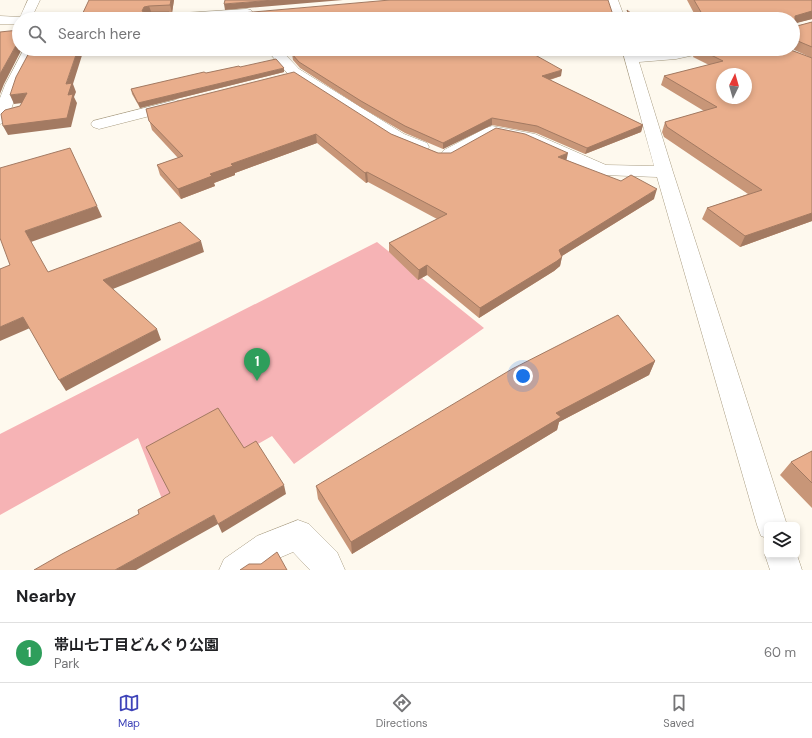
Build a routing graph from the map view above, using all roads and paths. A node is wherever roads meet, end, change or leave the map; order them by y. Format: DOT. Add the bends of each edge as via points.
graph roads {
  1 [pos="34,0"];
  2 [pos="612,0"];
  3 [pos="28,12"];
  4 [pos="616,12"];
  5 [pos="0,20"];
  6 [pos="12,20"];
  7 [pos="26,56"];
  8 [pos="278,56"];
  9 [pos="631,56"];
  10 [pos="6,86"];
  11 [pos="189,102"];
  12 [pos="0,119"];
  13 [pos="100,124"];
  14 [pos="664,172"];
  15 [pos="771,522"];
  16 [pos="782,558"];
  17 [pos="235,570"];
  18 [pos="329,570"];
  19 [pos="786,570"];
  1 -- 3 [label="street"];
  2 -- 4 [label="street"];
  5 -- 6 [label="street"];
  7 -- 10 [label="street"];
  8 -- 14 [label="street" via="291,76 398,138 444,157 492,131 529,138 603,170"];
  9 -- 14 [label="street"];
  10 -- 12 [label="street"];
  11 -- 13 [label="street"];
  14 -- 15 [label="street"];
  16 -- 19 [label="street"];
  17 -- 18 [label="street" via="268,547 298,535 326,563"];
}
